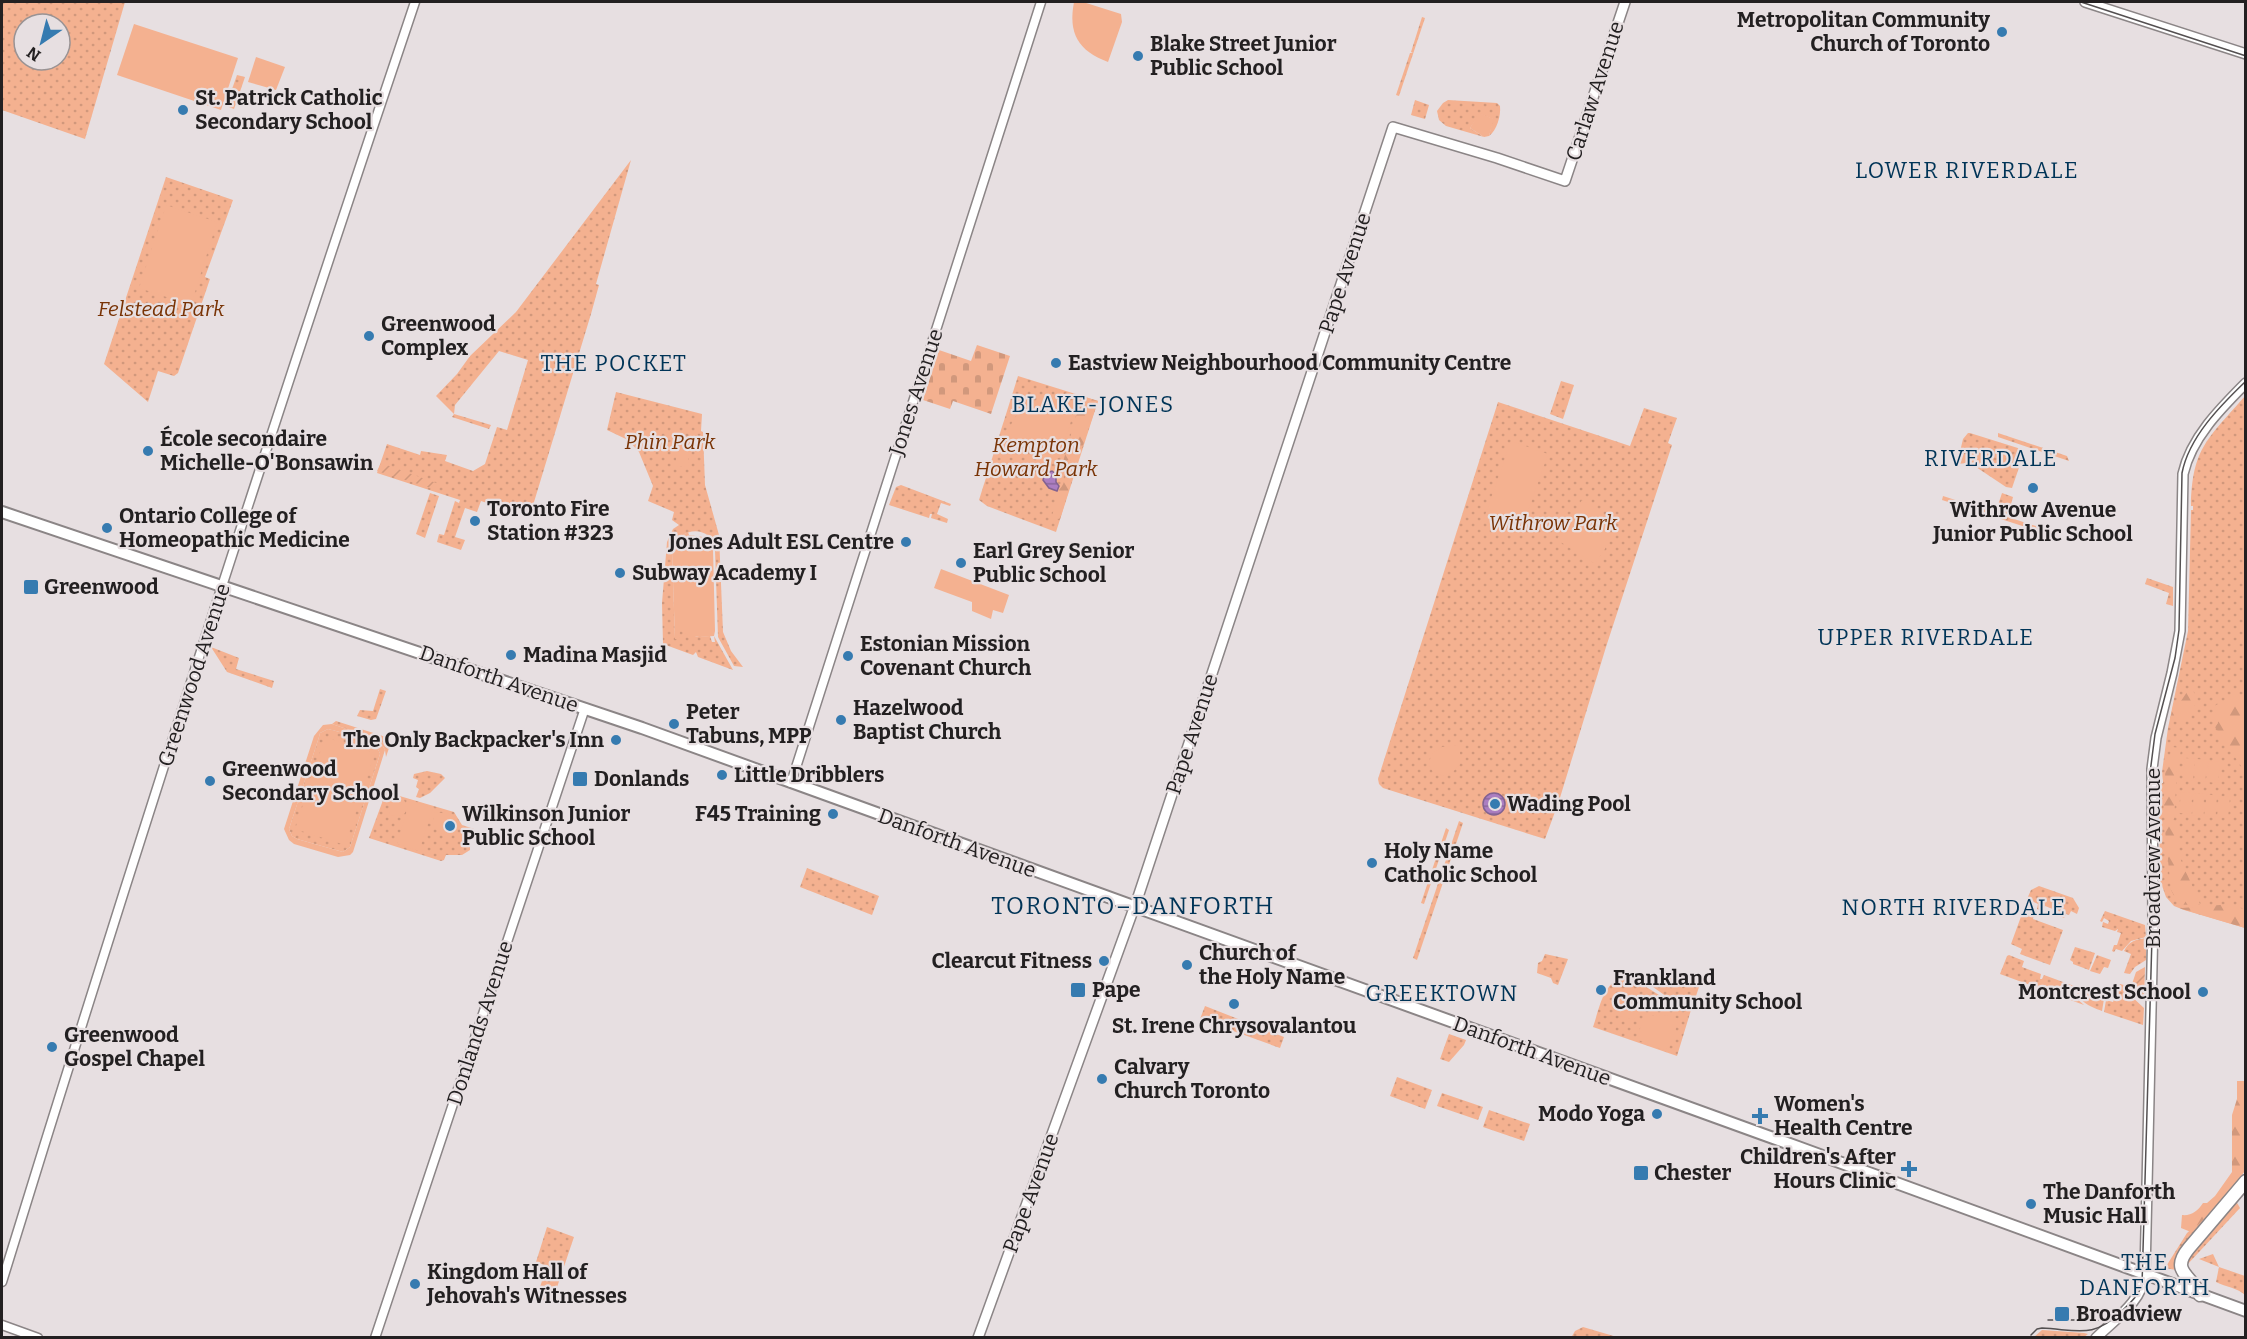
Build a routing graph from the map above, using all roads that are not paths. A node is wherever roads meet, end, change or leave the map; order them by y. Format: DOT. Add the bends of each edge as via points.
graph roads {
  1 [pos="415,2"];
  2 [pos="1041,2"];
  3 [pos="1625,2"];
  4 [pos="2085,2"];
  5 [pos="2246,54"];
  6 [pos="1393,127"];
  7 [pos="2246,383"];
  8 [pos="2,512"];
  9 [pos="223,586"];
  10 [pos="585,708"];
  11 [pos="791,783"];
  12 [pos="1134,907"];
  13 [pos="2246,1181"];
  14 [pos="2145,1274"];
  15 [pos="2,1282"];
  16 [pos="2200,1294"];
  17 [pos="2246,1311"];
  18 [pos="2,1325"];
  19 [pos="38,1338"];
  20 [pos="375,1338"];
  21 [pos="978,1338"];
  22 [pos="2096,1338"];
  1 -- 9 [label="street, Greenwood Avenue"];
  2 -- 11 [label="street, Jones Avenue"];
  3 -- 6 [label="main road, Carlaw Avenue" via="1565,181"];
  4 -- 5 [label="main road"];
  6 -- 12 [label="main road, Pape Avenue"];
  7 -- 14 [label="main road, Broadview Avenue" via="2194,443 2183,474 2180,631 2152,769 2153,922"];
  8 -- 9 [label="main road, Danforth Avenue"];
  9 -- 10 [label="main road, Danforth Avenue"];
  9 -- 15 [label="street, Greenwood Avenue"];
  10 -- 11 [label="main road, Danforth Avenue"];
  10 -- 20 [label="street, Donlands Avenue"];
  11 -- 12 [label="main road, Danforth Avenue"];
  12 -- 14 [label="main road, Danforth Avenue"];
  12 -- 21 [label="main road, Pape Avenue"];
  13 -- 16 [label="highway" via="2181,1260 2183,1273"];
  14 -- 16 [label="main road, Danforth Avenue"];
  14 -- 22 [label="main road, Broadview Avenue" via="2138,1296"];
  16 -- 17 [label="main road, Danforth Avenue"];
  18 -- 19 [label="street"];
}
